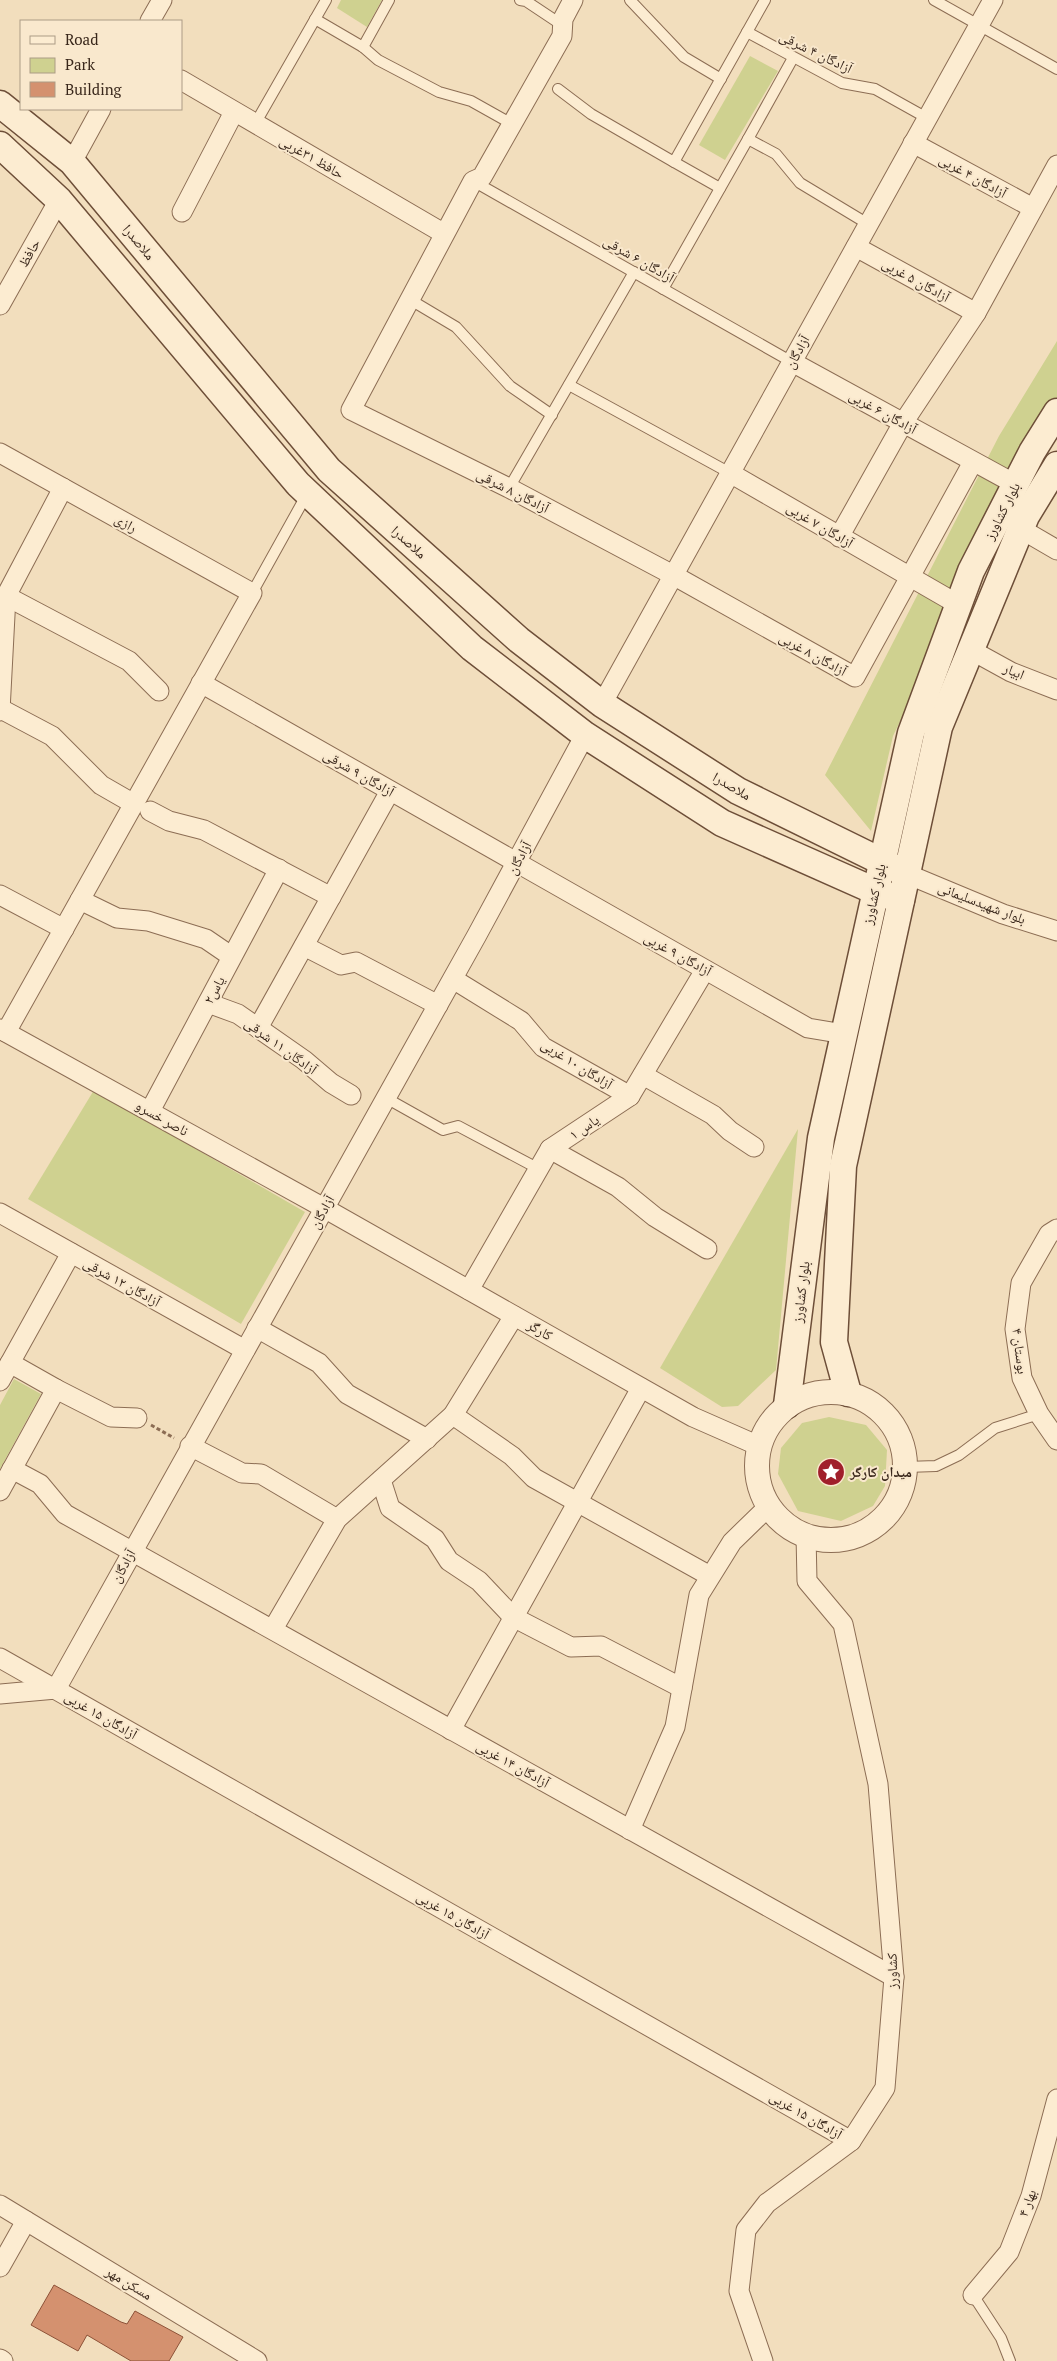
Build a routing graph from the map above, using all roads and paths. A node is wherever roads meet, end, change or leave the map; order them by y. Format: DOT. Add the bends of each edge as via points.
graph roads {
  1 [pos="326,0"];
  2 [pos="389,0"];
  3 [pos="520,0"];
  4 [pos="573,0"];
  5 [pos="630,0"];
  6 [pos="765,0"];
  7 [pos="934,0"];
  8 [pos="993,0"];
  9 [pos="315,19"];
  10 [pos="562,25"];
  11 [pos="979,25"];
  12 [pos="747,32"];
  13 [pos="363,47"];
  14 [pos="793,58"];
  15 [pos="1057,69"];
  16 [pos="721,79"];
  17 [pos="182,81"];
  18 [pos="558,89"];
  19 [pos="0,104"];
  20 [pos="100,110"];
  21 [pos="234,112"];
  22 [pos="927,118"];
  23 [pos="255,124"];
  24 [pos="512,124"];
  25 [pos="748,139"];
  26 [pos="913,143"];
  27 [pos="0,145"];
  28 [pos="72,162"];
  29 [pos="674,162"];
  30 [pos="1057,165"];
  31 [pos="473,180"];
  32 [pos="720,188"];
  33 [pos="59,200"];
  34 [pos="1033,208"];
  35 [pos="182,212"];
  36 [pos="868,224"];
  37 [pos="443,233"];
  38 [pos="856,247"];
  39 [pos="634,272"];
  40 [pos="5,285"];
  41 [pos="663,289"];
  42 [pos="409,299"];
  43 [pos="0,305"];
  44 [pos="976,313"];
  45 [pos="792,362"];
  46 [pos="569,385"];
  47 [pos="1057,412"];
  48 [pos="552,415"];
  49 [pos="903,423"];
  50 [pos="0,453"];
  51 [pos="973,462"];
  52 [pos="1057,465"];
  53 [pos="730,473"];
  54 [pos="1015,484"];
  55 [pos="63,488"];
  56 [pos="509,488"];
  57 [pos="307,493"];
  58 [pos="1021,528"];
  59 [pos="839,537"];
  60 [pos="1057,550"];
  61 [pos="673,576"];
  62 [pos="909,578"];
  63 [pos="252,594"];
  64 [pos="6,596"];
  65 [pos="958,605"];
  66 [pos="971,650"];
  67 [pos="2,653"];
  68 [pos="202,683"];
  69 [pos="1057,690"];
  70 [pos="160,691"];
  71 [pos="602,704"];
  72 [pos="1,710"];
  73 [pos="585,734"];
  74 [pos="390,791"];
  75 [pos="142,808"];
  76 [pos="882,861"];
  77 [pos="516,863"];
  78 [pos="279,870"];
  79 [pos="907,874"];
  80 [pos="875,891"];
  81 [pos="0,894"];
  82 [pos="331,897"];
  83 [pos="80,900"];
  84 [pos="901,900"];
  85 [pos="64,930"];
  86 [pos="1057,931"];
  87 [pos="304,946"];
  88 [pos="225,952"];
  89 [pos="705,970"];
  90 [pos="453,979"];
  91 [pos="208,1003"];
  92 [pos="438,1005"];
  93 [pos="258,1028"];
  94 [pos="3,1030"];
  95 [pos="844,1034"];
  96 [pos="643,1075"];
  97 [pos="351,1095"];
  98 [pos="630,1096"];
  99 [pos="386,1098"];
  100 [pos="150,1112"];
  101 [pos="754,1147"];
  102 [pos="550,1149"];
  103 [pos="539,1169"];
  104 [pos="324,1208"];
  105 [pos="0,1213"];
  106 [pos="1057,1229"];
  107 [pos="707,1249"];
  108 [pos="71,1253"];
  109 [pos="469,1290"];
  110 [pos="514,1316"];
  111 [pos="257,1328"];
  112 [pos="245,1350"];
  113 [pos="10,1363"];
  114 [pos="0,1381"];
  115 [pos="641,1388"];
  116 [pos="56,1389"];
  117 [pos="848,1392"];
  118 [pos="787,1405"];
  119 [pos="1039,1414"];
  120 [pos="453,1416"];
  121 [pos="137,1418"];
  122 [pos="427,1439"];
  123 [pos="1057,1440"];
  124 [pos="190,1446"];
  125 [pos="759,1446"];
  126 [pos="906,1467"];
  127 [pos="12,1469"];
  128 [pos="381,1480"];
  129 [pos="0,1491"];
  130 [pos="577,1502"];
  131 [pos="769,1506"];
  132 [pos="337,1520"];
  133 [pos="806,1535"];
  134 [pos="132,1551"];
  135 [pos="710,1576"];
  136 [pos="513,1617"];
  137 [pos="273,1629"];
  138 [pos="0,1658"];
  139 [pos="682,1688"];
  140 [pos="56,1689"];
  141 [pos="0,1694"];
  142 [pos="451,1730"];
  143 [pos="630,1830"];
  144 [pos="894,1977"];
  145 [pos="1057,2098"];
  146 [pos="851,2140"];
  147 [pos="0,2206"];
  148 [pos="26,2221"];
  149 [pos="0,2267"];
  150 [pos="973,2296"];
  151 [pos="0,2359"];
  152 [pos="3,2361"];
  153 [pos="257,2361"];
  154 [pos="763,2361"];
  155 [pos="1010,2361"];
  1 -- 9 [label="lane"];
  2 -- 13 [label="lane"];
  3 -- 10 [label="lane"];
  4 -- 10 [label="street"];
  5 -- 16 [label="lane" via="684,56"];
  6 -- 12 [label="lane"];
  7 -- 11 [label="lane"];
  8 -- 11 [label="street, آزادگان"];
  9 -- 13 [label="lane"];
  9 -- 23 [label="lane"];
  10 -- 24 [label="street" via="562,36"];
  11 -- 15 [label="lane"];
  11 -- 22 [label="street, آزادگان"];
  12 -- 14 [label="lane, آزادگان ۴ شرقی"];
  12 -- 16 [label="lane"];
  13 -- 24 [label="lane" via="378,60 439,92 471,101"];
  14 -- 22 [label="lane, آزادگان ۴ شرقی" via="842,83 875,89"];
  14 -- 25 [label="lane"];
  16 -- 29 [label="lane"];
  17 -- 21 [label="street, حافظ ۳۱غربی"];
  18 -- 29 [label="lane" via="591,114"];
  19 -- 28 [label="main road, ملاصدرا"];
  20 -- 28 [label="street"];
  21 -- 23 [label="street, حافظ ۳۱غربی"];
  21 -- 35 [label="street"];
  22 -- 26 [label="street, آزادگان"];
  23 -- 37 [label="street, حافظ ۳۱غربی"];
  24 -- 31 [label="street" via="482,177"];
  25 -- 32 [label="lane"];
  25 -- 36 [label="lane" via="776,154 800,183"];
  26 -- 34 [label="street, آزادگان ۴ غربی"];
  26 -- 36 [label="street, آزادگان"];
  27 -- 33 [label="main road"];
  28 -- 71 [label="main road, ملاصدرا" via="329,470 519,640"];
  29 -- 32 [label="lane"];
  30 -- 34 [label="street"];
  31 -- 37 [label="street"];
  31 -- 39 [label="lane, آزادگان ۶ شرقی"];
  32 -- 41 [label="lane"];
  33 -- 40 [label="street, حافظ"];
  33 -- 57 [label="main road"];
  34 -- 44 [label="street"];
  36 -- 38 [label="street, آزادگان"];
  37 -- 42 [label="street"];
  38 -- 44 [label="street, آزادگان ۵ غربی"];
  38 -- 45 [label="street, آزادگان"];
  39 -- 41 [label="lane, آزادگان ۶ شرقی"];
  39 -- 46 [label="lane"];
  40 -- 43 [label="street, حافظ"];
  41 -- 45 [label="lane, آزادگان ۶ شرقی"];
  42 -- 48 [label="lane" via="456,326 510,386"];
  42 -- 56 [label="street, آزادگان ۸ شرقی" via="351,410"];
  44 -- 49 [label="street"];
  45 -- 49 [label="street, آزادگان ۶ غربی"];
  45 -- 53 [label="street, آزادگان"];
  46 -- 48 [label="lane"];
  46 -- 53 [label="lane"];
  47 -- 54 [label="main road, بلوار کشاورز"];
  48 -- 56 [label="lane"];
  49 -- 51 [label="street, آزادگان ۶ غربی"];
  49 -- 59 [label="street"];
  50 -- 55 [label="street, رازی"];
  51 -- 54 [label="street, آزادگان ۶ غربی"];
  51 -- 62 [label="street"];
  52 -- 58 [label="main road, بلوار کشاورز"];
  53 -- 59 [label="street, آزادگان ۷ غربی"];
  53 -- 61 [label="street, آزادگان"];
  54 -- 65 [label="main road, بلوار کشاورز" via="971,571"];
  55 -- 63 [label="street, رازی"];
  55 -- 64 [label="street"];
  56 -- 61 [label="street, آزادگان ۸ شرقی"];
  57 -- 63 [label="lane"];
  57 -- 73 [label="main road" via="472,648"];
  58 -- 60 [label="street"];
  58 -- 66 [label="main road, بلوار کشاورز"];
  59 -- 62 [label="street, آزادگان ۷ غربی"];
  61 -- 62 [label="street, آزادگان ۸ غربی" via="855,677"];
  61 -- 71 [label="street, آزادگان"];
  62 -- 65 [label="street, آزادگان ۷ غربی"];
  63 -- 68 [label="street"];
  64 -- 67 [label="street"];
  64 -- 70 [label="street" via="129,660"];
  65 -- 76 [label="main road, بلوار کشاورز" via="911,733"];
  66 -- 69 [label="street, ابیار" via="1011,672"];
  66 -- 79 [label="main road, بلوار کشاورز" via="939,727"];
  67 -- 72 [label="street"];
  68 -- 74 [label="street, آزادگان ۹ شرقی"];
  68 -- 75 [label="street"];
  71 -- 76 [label="main road, ملاصدرا" via="738,791"];
  72 -- 75 [label="street" via="52,736 101,785"];
  73 -- 77 [label="street, آزادگان"];
  73 -- 80 [label="main road" via="722,823"];
  74 -- 77 [label="street, آزادگان ۹ شرقی"];
  74 -- 82 [label="street"];
  75 -- 78 [label="street" via="168,821 204,830"];
  75 -- 83 [label="street"];
  76 -- 79 [label="main road, ملاصدرا"];
  76 -- 80 [label="main road, بلوار کشاورز"];
  77 -- 89 [label="street, آزادگان ۹ غربی"];
  77 -- 90 [label="street, آزادگان"];
  78 -- 82 [label="street"];
  78 -- 91 [label="street, یاس۲"];
  79 -- 84 [label="main road, بلوار کشاورز"];
  79 -- 86 [label="street, بلوار شهیدسلیمانی" via="1003,914"];
  80 -- 84 [label="main road"];
  80 -- 95 [label="main road, بلوار کشاورز"];
  81 -- 85 [label="street"];
  82 -- 87 [label="street"];
  83 -- 85 [label="street"];
  83 -- 88 [label="street" via="117,918 148,922 206,939"];
  84 -- 117 [label="main road, بلوار کشاورز" via="843,1166 834,1342"];
  85 -- 94 [label="street"];
  87 -- 92 [label="street" via="341,965 356,962"];
  87 -- 93 [label="street"];
  89 -- 95 [label="street, آزادگان ۹ غربی" via="808,1028"];
  89 -- 96 [label="street, یاس ۱"];
  90 -- 92 [label="street, آزادگان"];
  90 -- 98 [label="street, آزادگان ۱۰ غربی" via="521,1021 544,1047"];
  91 -- 93 [label="street, آزادگان ۱۱ شرقی" via="238,1014"];
  91 -- 100 [label="street, یاس۲"];
  92 -- 99 [label="street, آزادگان"];
  93 -- 97 [label="street, آزادگان ۱۱ شرقی"];
  94 -- 100 [label="street, ناصر خسرو"];
  95 -- 118 [label="main road, بلوار کشاورز" via="821,1138"];
  96 -- 98 [label="street, یاس ۱"];
  96 -- 101 [label="street" via="713,1115"];
  98 -- 102 [label="street, یاس ۱"];
  99 -- 103 [label="lane" via="443,1130 458,1126"];
  99 -- 104 [label="street, آزادگان"];
  100 -- 104 [label="street, ناصر خسرو"];
  102 -- 103 [label="street, یاس ۱"];
  102 -- 107 [label="street" via="618,1186 655,1217"];
  103 -- 109 [label="street, یاس ۱"];
  104 -- 109 [label="street, کارگر"];
  104 -- 111 [label="street, آزادگان"];
  105 -- 108 [label="street, آزادگان ۱۲ شرقی"];
  106 -- 119 [label="street, بوستان ۴" via="1049,1234 1021,1283 1015,1329 1022,1378"];
  108 -- 112 [label="street, آزادگان ۱۲ شرقی"];
  108 -- 113 [label="street"];
  109 -- 110 [label="street, کارگر"];
  110 -- 115 [label="street, کارگر"];
  110 -- 120 [label="street"];
  111 -- 112 [label="street, آزادگان"];
  111 -- 122 [label="street" via="319,1363 347,1394"];
  112 -- 124 [label="street, آزادگان"];
  113 -- 114 [label="street"];
  113 -- 116 [label="street"];
  115 -- 125 [label="street, کارگر" via="693,1417"];
  115 -- 130 [label="street"];
  116 -- 121 [label="street" via="111,1417"];
  116 -- 127 [label="street"];
  117 -- 118 [label="street" via="806,1395"];
  117 -- 126 [label="street" via="871,1402 890,1419 902,1442"];
  118 -- 125 [label="street" via="769,1423"];
  119 -- 123 [label="street, بوستان ۴"];
  119 -- 126 [label="lane" via="995,1428 959,1455 936,1466"];
  120 -- 122 [label="street"];
  120 -- 130 [label="street" via="512,1456 534,1478"];
  121 -- 124 [label="path"];
  122 -- 128 [label="street"];
  124 -- 132 [label="street" via="242,1473 261,1474"];
  124 -- 134 [label="street, آزادگان"];
  125 -- 131 [label="street" via="756,1471 762,1496"];
  126 -- 133 [label="street" via="902,1492 889,1514 870,1530 846,1539 821,1540"];
  127 -- 129 [label="street"];
  127 -- 134 [label="street, آزادگان ۱۴ غربی" via="40,1484 65,1514"];
  128 -- 132 [label="street"];
  128 -- 136 [label="street" via="390,1508 435,1539 449,1561 479,1581"];
  130 -- 135 [label="street"];
  130 -- 136 [label="street"];
  131 -- 133 [label="street" via="776,1517"];
  131 -- 135 [label="street" via="732,1542"];
  132 -- 137 [label="street"];
  133 -- 144 [label="street, کشاورز" via="808,1581 844,1624 878,1784"];
  134 -- 137 [label="street, آزادگان ۱۴ غربی"];
  134 -- 140 [label="street, آزادگان"];
  135 -- 139 [label="street" via="699,1595"];
  136 -- 139 [label="street" via="571,1647 601,1646"];
  136 -- 142 [label="street"];
  137 -- 142 [label="street, آزادگان ۱۴ غربی"];
  138 -- 140 [label="street, آزادگان ۱۵ غربی"];
  139 -- 143 [label="street" via="675,1727"];
  140 -- 141 [label="street"];
  140 -- 146 [label="street, آزادگان ۱۵ غربی"];
  142 -- 143 [label="street, آزادگان ۱۴ غربی"];
  143 -- 144 [label="street, آزادگان ۱۴ غربی"];
  144 -- 146 [label="street, کشاورز" via="885,2088"];
  145 -- 150 [label="street, بهار ۴" via="1031,2196 1009,2252"];
  146 -- 154 [label="street, کشاورز" via="767,2203 746,2230 739,2291"];
  147 -- 148 [label="street, مسکن مهر"];
  148 -- 149 [label="street"];
  148 -- 153 [label="street, مسکن مهر"];
  150 -- 155 [label="lane" via="1001,2338"];
  151 -- 152 [label="street"];
}
